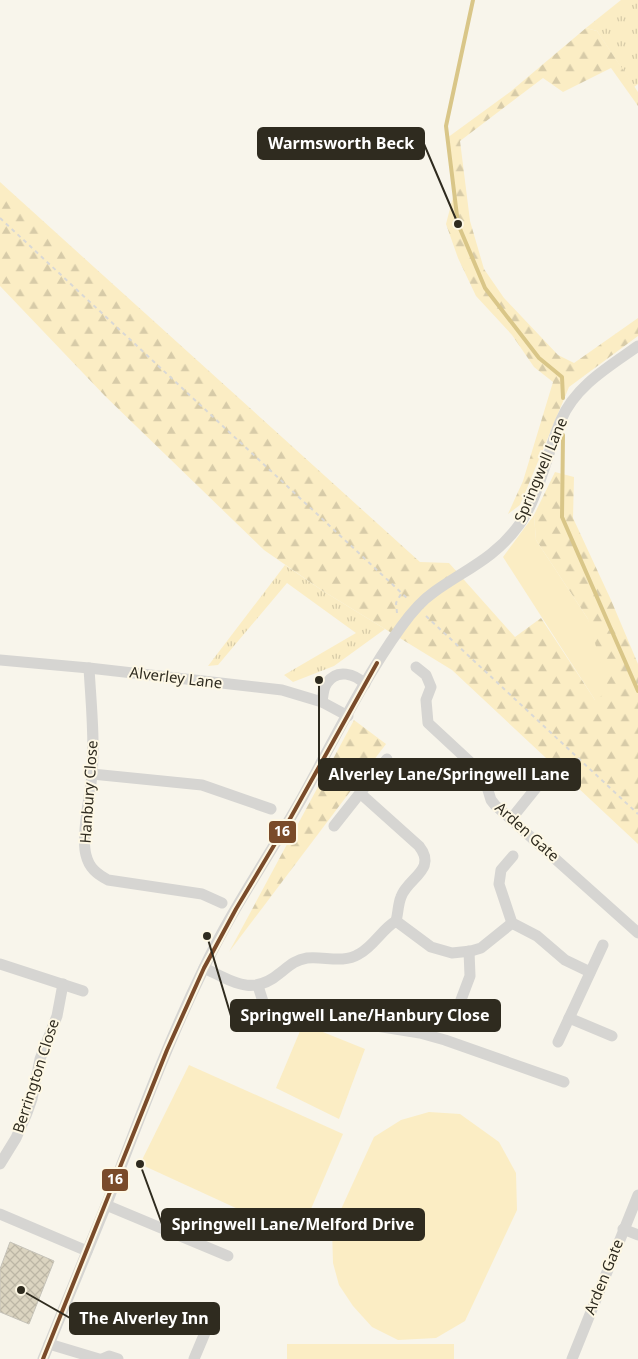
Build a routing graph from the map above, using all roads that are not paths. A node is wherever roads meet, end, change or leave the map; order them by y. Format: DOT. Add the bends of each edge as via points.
graph roads {
  1 [pos="638,346"];
  2 [pos="0,660"];
  3 [pos="416,667"];
  4 [pos="89,668"];
  5 [pos="365,684"];
  6 [pos="322,702"];
  7 [pos="348,716"];
  8 [pos="387,759"];
  9 [pos="92,774"];
  10 [pos="540,783"];
  11 [pos="361,794"];
  12 [pos="271,809"];
  13 [pos="511,819"];
  14 [pos="334,826"];
  15 [pos="513,856"];
  16 [pos="222,902"];
  17 [pos="396,921"];
  18 [pos="512,923"];
  19 [pos="638,933"];
  20 [pos="603,944"];
  21 [pos="469,952"];
  22 [pos="0,964"];
  23 [pos="204,968"];
  24 [pos="590,972"];
  25 [pos="63,984"];
  26 [pos="258,986"];
  27 [pos="83,990"];
  28 [pos="569,1018"];
  29 [pos="453,1021"];
  30 [pos="612,1036"];
  31 [pos="558,1042"];
  32 [pos="564,1082"];
  33 [pos="0,1164"];
  34 [pos="638,1195"];
  35 [pos="106,1205"];
  36 [pos="0,1214"];
  37 [pos="623,1229"];
  38 [pos="638,1235"];
  39 [pos="87,1251"];
  40 [pos="228,1256"];
  41 [pos="207,1328"];
  42 [pos="49,1344"];
  43 [pos="43,1359"];
  44 [pos="101,1359"];
  45 [pos="118,1359"];
  46 [pos="194,1359"];
  47 [pos="572,1359"];
  1 -- 5 [label="street, Springwell Lane" via="591,381 568,406 529,506 510,536 484,561 424,600 404,623"];
  2 -- 4 [label="street, Alverley Lane"];
  3 -- 13 [label="street, Arden Gate" via="426,675 431,687 426,700 428,723 478,769 485,778 492,800"];
  4 -- 6 [label="street, Alverley Lane" via="282,690"];
  4 -- 9 [label="street, Hanbury Close"];
  5 -- 6 [label="street" via="348,674 336,675 326,685"];
  5 -- 7 [label="street, Springwell Lane"];
  6 -- 7 [label="street, Alverley Lane"];
  7 -- 23 [label="street, Springwell Lane"];
  8 -- 11 [label="street"];
  9 -- 12 [label="street" via="202,786"];
  9 -- 16 [label="street, Hanbury Close" via="84,846 90,867 97,874 108,880 202,894"];
  10 -- 13 [label="street"];
  11 -- 14 [label="street"];
  11 -- 17 [label="street" via="425,855 424,867 401,896"];
  13 -- 19 [label="street, Arden Gate"];
  15 -- 18 [label="street" via="501,870 499,884"];
  17 -- 21 [label="street" via="431,947 452,953"];
  17 -- 26 [label="street" via="374,944 356,956 343,960 299,960"];
  18 -- 21 [label="street" via="490,942"];
  18 -- 24 [label="street" via="537,936 565,960"];
  20 -- 24 [label="street"];
  21 -- 29 [label="street" via="470,976"];
  22 -- 25 [label="street"];
  23 -- 26 [label="street" via="236,983"];
  23 -- 35 [label="street, Springwell Lane"];
  24 -- 28 [label="street"];
  25 -- 27 [label="street"];
  25 -- 33 [label="street, Berrington Close" via="56,1016 40,1059 32,1099 16,1138"];
  26 -- 32 [label="street" via="266,1011 271,1016 308,1015 420,1033"];
  28 -- 30 [label="street"];
  28 -- 31 [label="street"];
  34 -- 37 [label="street, Arden Gate"];
  35 -- 39 [label="street, Springwell Lane"];
  35 -- 40 [label="street"];
  36 -- 39 [label="street"];
  37 -- 38 [label="street"];
  37 -- 47 [label="street, Arden Gate"];
  39 -- 42 [label="street, Springwell Lane"];
  41 -- 46 [label="street"];
  42 -- 43 [label="street, Springwell Lane"];
  42 -- 44 [label="street"];
  44 -- 45 [label="street" via="109,1356"];
}
